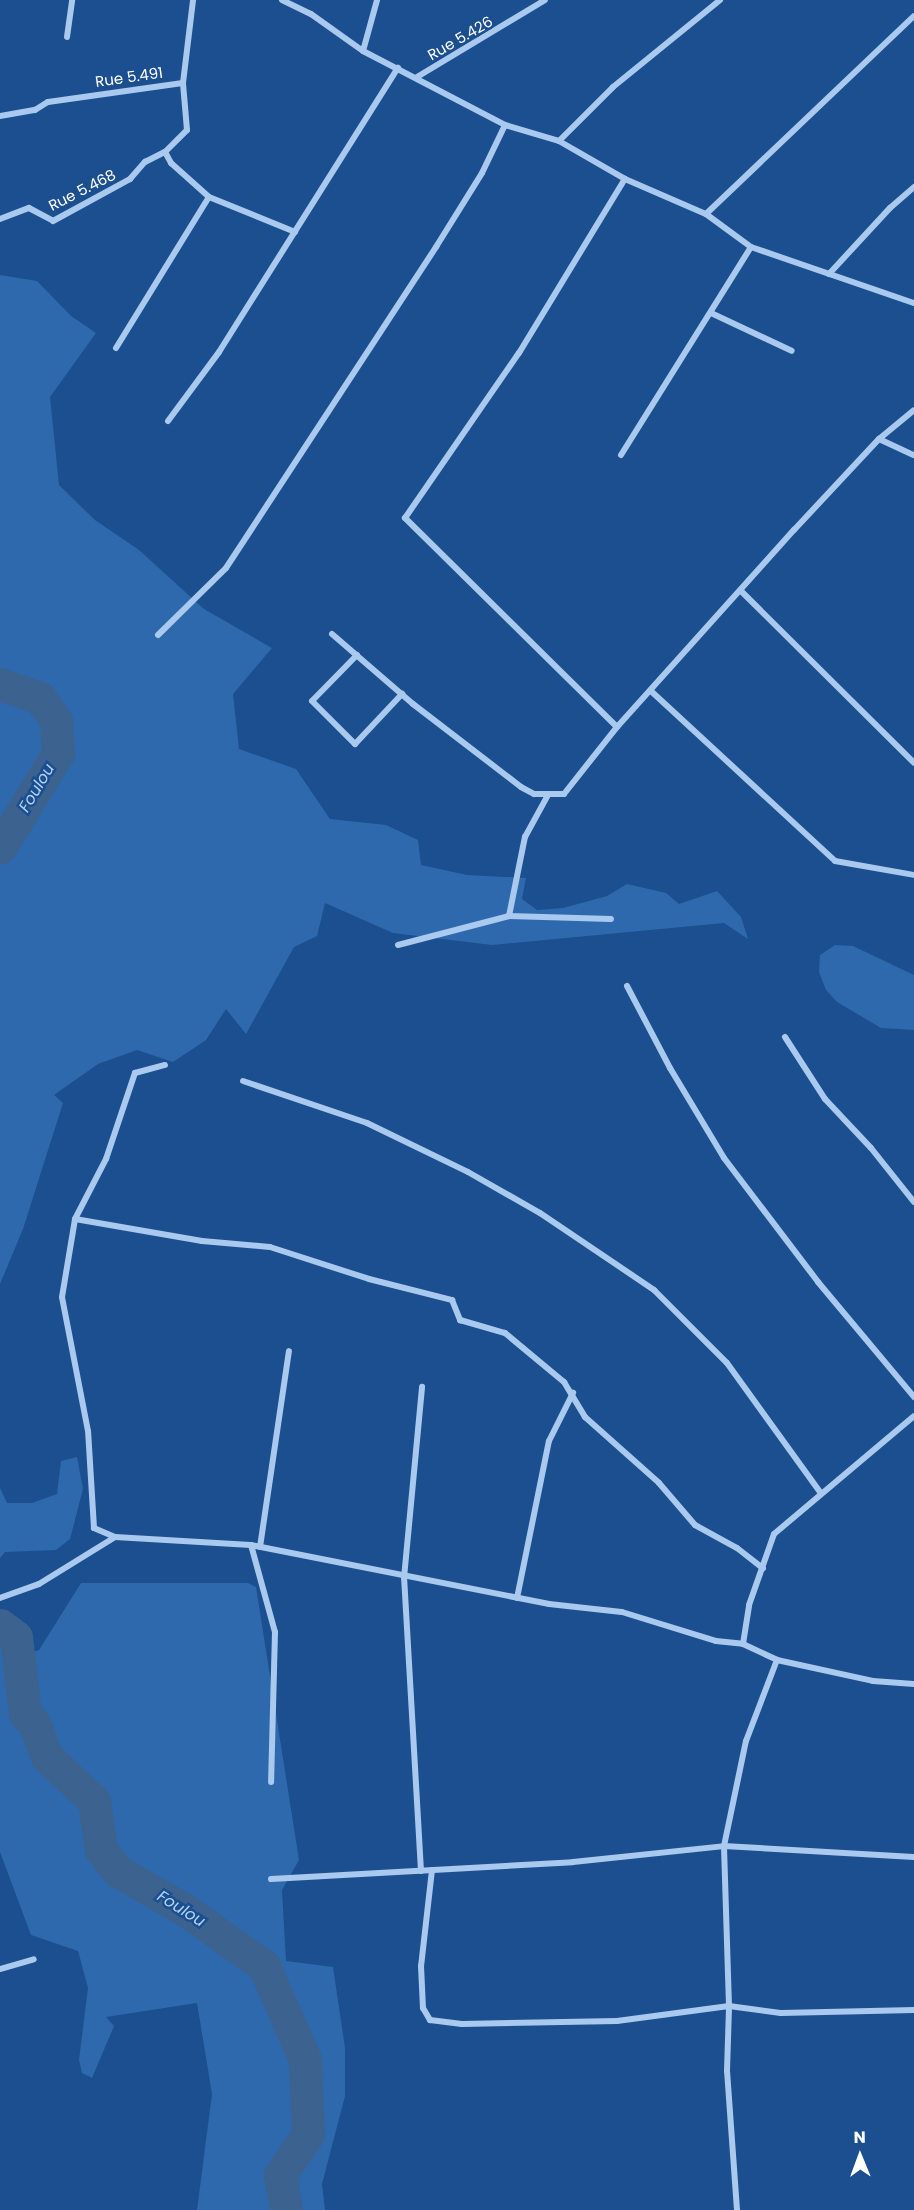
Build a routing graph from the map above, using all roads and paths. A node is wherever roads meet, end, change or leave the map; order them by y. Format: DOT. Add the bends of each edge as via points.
graph roads {
  1 [pos="72,0"];
  2 [pos="194,0"];
  3 [pos="282,0"];
  4 [pos="377,0"];
  5 [pos="544,0"];
  6 [pos="720,0"];
  7 [pos="914,16"];
  8 [pos="67,37"];
  9 [pos="363,51"];
  10 [pos="398,68"];
  11 [pos="417,77"];
  12 [pos="183,83"];
  13 [pos="0,116"];
  14 [pos="505,125"];
  15 [pos="560,141"];
  16 [pos="165,152"];
  17 [pos="625,179"];
  18 [pos="914,187"];
  19 [pos="209,197"];
  20 [pos="706,214"];
  21 [pos="0,219"];
  22 [pos="295,232"];
  23 [pos="751,247"];
  24 [pos="829,274"];
  25 [pos="914,303"];
  26 [pos="711,313"];
  27 [pos="116,348"];
  28 [pos="792,351"];
  29 [pos="914,410"];
  30 [pos="168,421"];
  31 [pos="879,440"];
  32 [pos="621,455"];
  33 [pos="914,455"];
  34 [pos="741,591"];
  35 [pos="332,634"];
  36 [pos="158,635"];
  37 [pos="357,655"];
  38 [pos="652,692"];
  39 [pos="402,694"];
  40 [pos="617,727"];
  41 [pos="914,763"];
  42 [pos="548,795"];
  43 [pos="914,875"];
  44 [pos="509,916"];
  45 [pos="611,919"];
  46 [pos="398,945"];
  47 [pos="627,986"];
  48 [pos="785,1037"];
  49 [pos="165,1065"];
  50 [pos="243,1081"];
  51 [pos="914,1202"];
  52 [pos="75,1219"];
  53 [pos="289,1351"];
  54 [pos="423,1386"];
  55 [pos="573,1393"];
  56 [pos="914,1397"];
  57 [pos="914,1416"];
  58 [pos="820,1492"];
  59 [pos="115,1537"];
  60 [pos="251,1545"];
  61 [pos="260,1547"];
  62 [pos="763,1568"];
  63 [pos="404,1578"];
  64 [pos="1,1598"];
  65 [pos="517,1598"];
  66 [pos="743,1644"];
  67 [pos="777,1660"];
  68 [pos="914,1684"];
  69 [pos="271,1782"];
  70 [pos="724,1846"];
  71 [pos="914,1857"];
  72 [pos="432,1870"];
  73 [pos="421,1871"];
  74 [pos="271,1879"];
  75 [pos="34,1959"];
  76 [pos="0,1969"];
  77 [pos="729,2006"];
  78 [pos="914,2010"];
  79 [pos="737,2210"];
  1 -- 8 [label="street"];
  2 -- 12 [label="street, Rue 5.491"];
  3 -- 9 [label="street" via="311,14"];
  4 -- 9 [label="street"];
  5 -- 11 [label="street, Rue 5.426"];
  6 -- 15 [label="street" via="613,87"];
  7 -- 20 [label="street"];
  9 -- 10 [label="street"];
  10 -- 11 [label="street"];
  10 -- 22 [label="street"];
  11 -- 14 [label="street"];
  12 -- 13 [label="street, Rue 5.491" via="48,102 35,110"];
  12 -- 16 [label="street, Rue 5.468" via="187,130"];
  14 -- 15 [label="street"];
  14 -- 36 [label="street" via="482,173 436,247 226,568"];
  15 -- 17 [label="street"];
  16 -- 19 [label="street" via="171,163"];
  16 -- 21 [label="street, Rue 5.468" via="145,162 130,179 52,221 29,208"];
  17 -- 20 [label="street"];
  17 -- 40 [label="street" via="519,353 405,518"];
  18 -- 24 [label="street"];
  19 -- 22 [label="street"];
  19 -- 27 [label="street"];
  20 -- 23 [label="street"];
  22 -- 30 [label="street" via="219,352"];
  23 -- 24 [label="street"];
  23 -- 26 [label="street"];
  24 -- 25 [label="street"];
  26 -- 28 [label="street"];
  26 -- 32 [label="street"];
  29 -- 31 [label="street"];
  31 -- 33 [label="street"];
  31 -- 34 [label="street"];
  34 -- 38 [label="street"];
  34 -- 41 [label="street"];
  35 -- 37 [label="street"];
  37 -- 39 [label="street"];
  37 -- 39 [label="street" via="312,702 355,744"];
  38 -- 40 [label="street"];
  38 -- 43 [label="street" via="835,861"];
  39 -- 42 [label="street" via="521,787"];
  40 -- 42 [label="street" via="564,794"];
  42 -- 44 [label="street" via="525,837"];
  44 -- 45 [label="street"];
  44 -- 46 [label="street"];
  47 -- 56 [label="street" via="724,1158 818,1282"];
  48 -- 51 [label="street" via="825,1099"];
  49 -- 52 [label="street" via="135,1073 106,1159"];
  50 -- 58 [label="street" via="367,1123 468,1172 549,1219 654,1290 727,1363"];
  52 -- 55 [label="street" via="202,1241 270,1247 369,1279 452,1300 460,1320 505,1333"];
  52 -- 59 [label="street" via="62,1297 88,1431 94,1528"];
  53 -- 61 [label="street"];
  54 -- 63 [label="street"];
  55 -- 62 [label="street" via="585,1417 659,1483 695,1525 737,1548"];
  55 -- 65 [label="street" via="549,1442"];
  57 -- 58 [label="street"];
  58 -- 62 [label="street" via="774,1534"];
  59 -- 60 [label="street"];
  59 -- 64 [label="street" via="39,1584"];
  60 -- 61 [label="street"];
  60 -- 69 [label="street" via="274,1632"];
  61 -- 63 [label="street"];
  62 -- 66 [label="street" via="749,1605"];
  63 -- 65 [label="street"];
  63 -- 73 [label="street"];
  65 -- 66 [label="street" via="622,1612 716,1641"];
  66 -- 67 [label="street"];
  67 -- 68 [label="street" via="873,1681"];
  67 -- 70 [label="street" via="746,1741"];
  70 -- 71 [label="street"];
  70 -- 72 [label="street" via="573,1862"];
  70 -- 77 [label="street"];
  72 -- 73 [label="street"];
  72 -- 77 [label="street" via="421,1966 423,2008 430,2019 462,2024 617,2021"];
  73 -- 74 [label="street"];
  75 -- 76 [label="street"];
  77 -- 78 [label="street" via="781,2013"];
  77 -- 79 [label="street" via="727,2071"];
}
